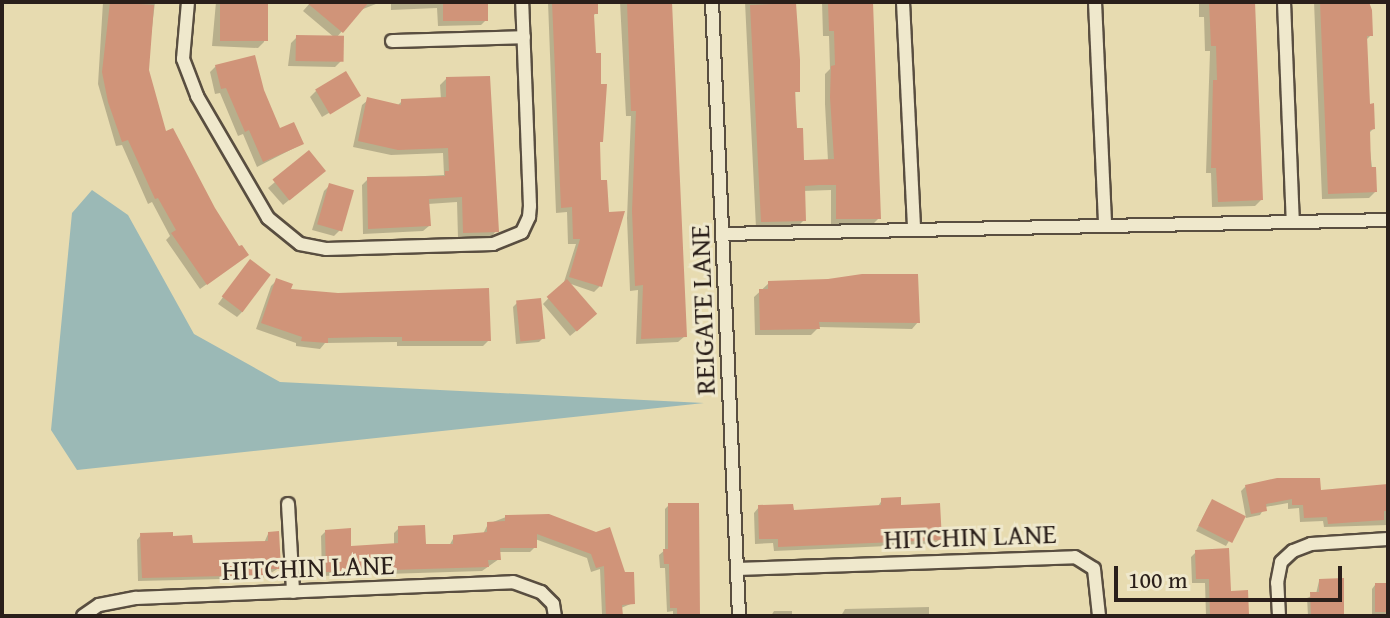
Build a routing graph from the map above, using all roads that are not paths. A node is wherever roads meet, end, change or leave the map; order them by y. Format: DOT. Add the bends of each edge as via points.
graph roads {
  1 [pos="188,2"];
  2 [pos="522,2"];
  3 [pos="712,2"];
  4 [pos="903,2"];
  5 [pos="1095,2"];
  6 [pos="1284,2"];
  7 [pos="524,37"];
  8 [pos="392,41"];
  9 [pos="1388,220"];
  10 [pos="1293,222"];
  11 [pos="1105,226"];
  12 [pos="914,230"];
  13 [pos="722,234"];
  14 [pos="288,504"];
  15 [pos="1388,539"];
  16 [pos="737,569"];
  17 [pos="293,592"];
  18 [pos="83,616"];
  19 [pos="555,616"];
  20 [pos="739,616"];
  21 [pos="1099,616"];
  22 [pos="1279,616"];
  1 -- 7 [label="street" via="183,59 197,96 257,202 290,238 314,248 493,244 522,232 530,206"];
  2 -- 7 [label="street"];
  3 -- 13 [label="street, REIGATE LANE"];
  4 -- 12 [label="street"];
  5 -- 11 [label="street"];
  6 -- 10 [label="street"];
  7 -- 8 [label="street"];
  9 -- 10 [label="street"];
  10 -- 11 [label="street"];
  11 -- 12 [label="street"];
  12 -- 13 [label="street"];
  13 -- 16 [label="street, REIGATE LANE"];
  14 -- 17 [label="street"];
  15 -- 22 [label="street" via="1311,544 1293,551 1281,562"];
  16 -- 20 [label="street, REIGATE LANE"];
  16 -- 21 [label="street, HITCHIN LANE" via="1062,555 1094,569"];
  17 -- 18 [label="street, HITCHIN LANE" via="115,600"];
  17 -- 19 [label="street, HITCHIN LANE" via="513,582 538,591 553,604"];
}
